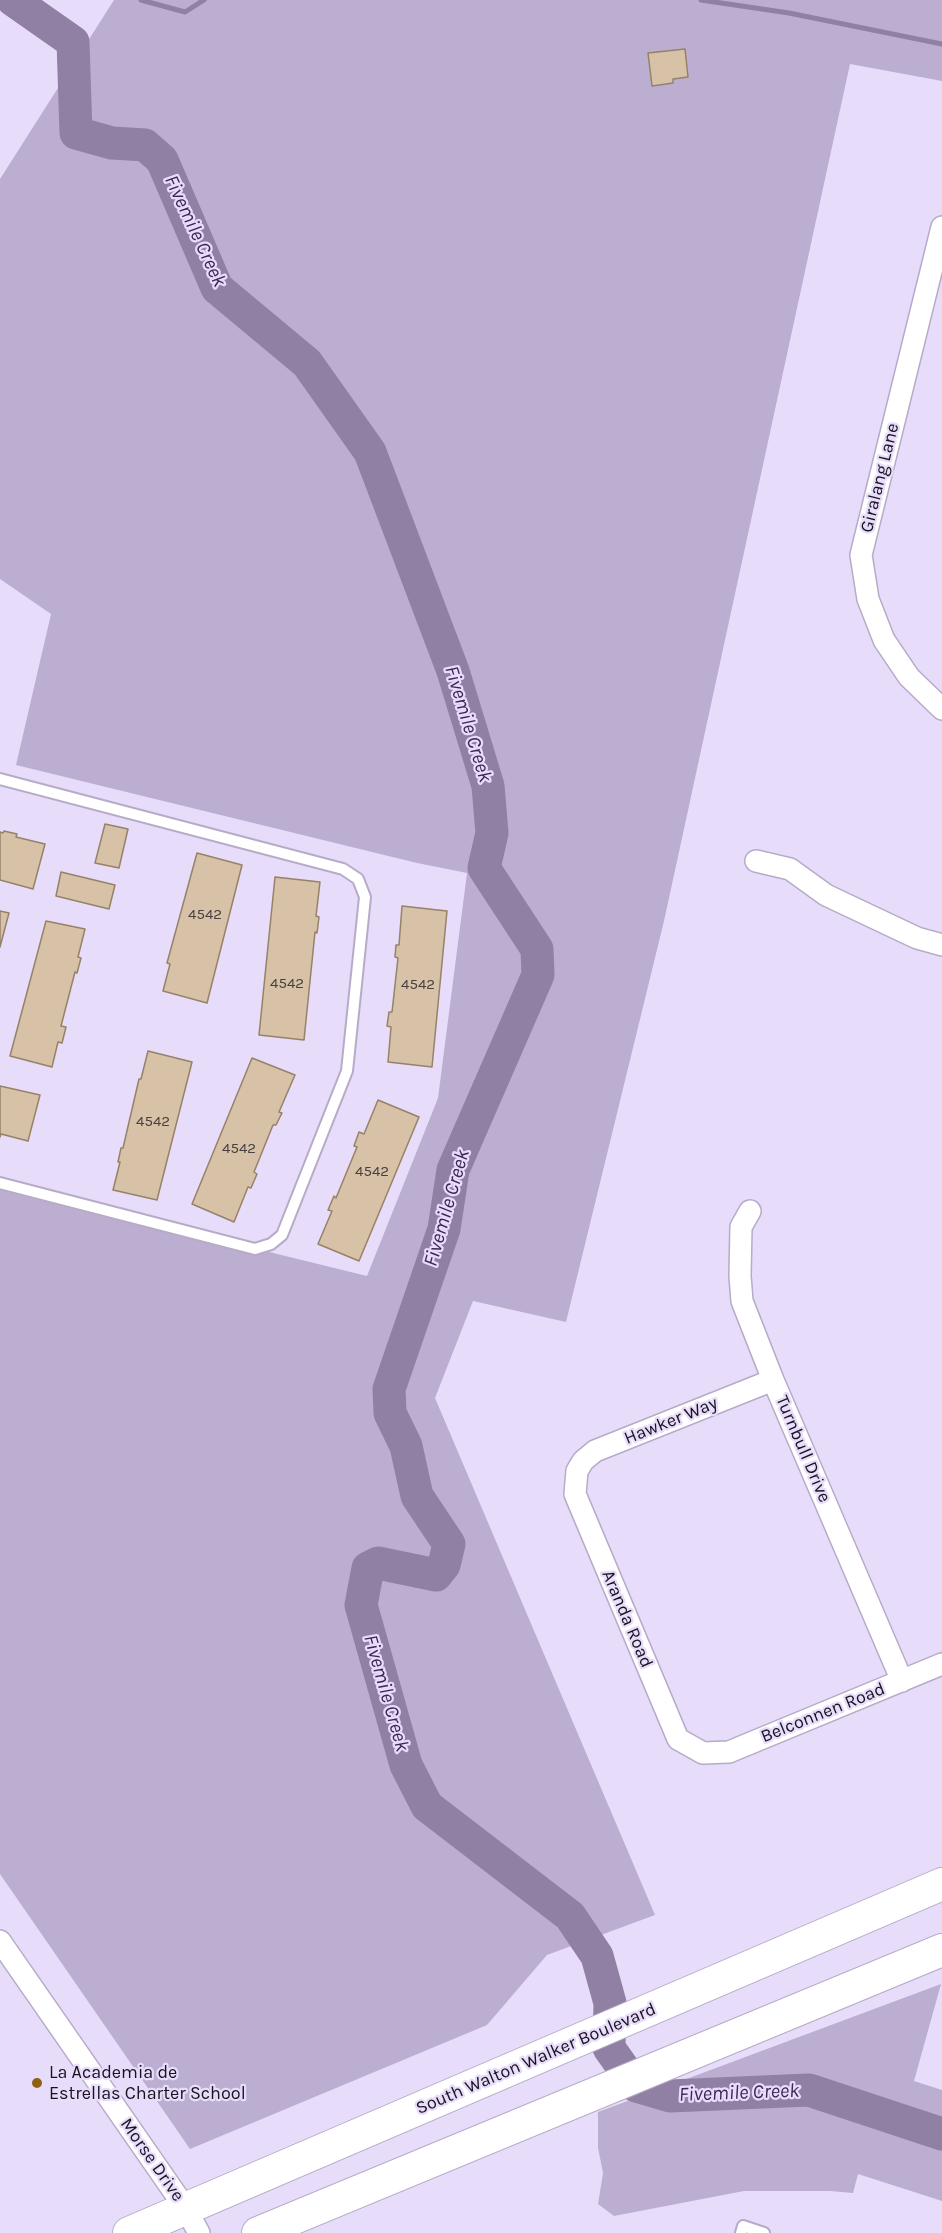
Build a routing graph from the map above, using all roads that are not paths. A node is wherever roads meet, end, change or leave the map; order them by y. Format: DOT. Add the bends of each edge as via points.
graph roads {
  1 [pos="942,227"];
  2 [pos="942,709"];
  3 [pos="0,779"];
  4 [pos="756,861"];
  5 [pos="942,945"];
  6 [pos="0,1183"];
  7 [pos="750,1211"];
  8 [pos="773,1380"];
  9 [pos="577,1471"];
  10 [pos="942,1664"];
  11 [pos="902,1681"];
  12 [pos="703,1753"];
  13 [pos="942,1884"];
  14 [pos="0,1941"];
  15 [pos="942,1950"];
  16 [pos="193,2221"];
  17 [pos="296,2225"];
  18 [pos="129,2233"];
  19 [pos="258,2233"];
  20 [pos="741,2233"];
  21 [pos="764,2233"];
  1 -- 2 [label="street, Giralang Lane" via="861,555 868,599 884,640 909,677"];
  3 -- 6 [label="lane" via="343,869 358,879 365,897 347,1071 282,1235 272,1244 255,1249"];
  4 -- 5 [label="street" via="790,869 826,895 917,938"];
  7 -- 8 [label="street, Turnbull Drive" via="741,1227 742,1301"];
  8 -- 9 [label="street, Hawker Way" via="595,1451"];
  8 -- 11 [label="street, Turnbull Drive"];
  9 -- 12 [label="street, Aranda Road" via="574,1494 678,1739"];
  10 -- 11 [label="street, Belconnen Road"];
  11 -- 12 [label="street, Belconnen Road" via="729,1752"];
  13 -- 16 [label="main road, South Walton Walker Boulevard" via="547,2054"];
  14 -- 16 [label="street, Morse Drive"];
  15 -- 17 [label="main road" via="568,2105"];
  16 -- 18 [label="main road, South Walton Walker Boulevard"];
  17 -- 19 [label="main road"];
  20 -- 21 [label="lane" via="743,2226"];
}
